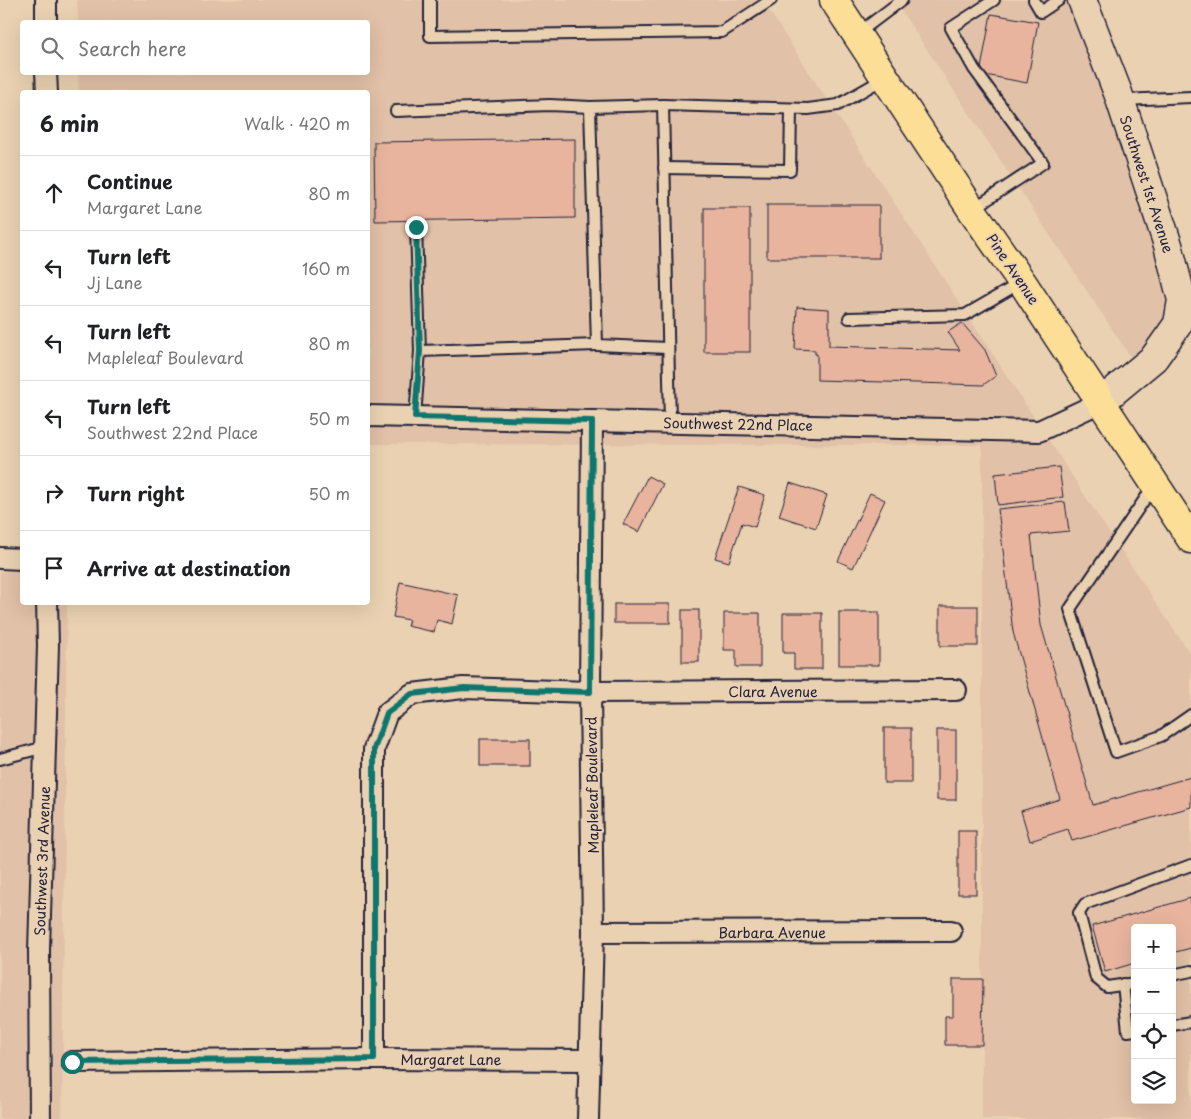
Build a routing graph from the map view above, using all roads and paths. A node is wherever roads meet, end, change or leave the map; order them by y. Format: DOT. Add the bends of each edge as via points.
graph roads {
  1 [pos="46,0"];
  2 [pos="430,0"];
  3 [pos="770,0"];
  4 [pos="834,0"];
  5 [pos="902,0"];
  6 [pos="994,0"];
  7 [pos="1034,0"];
  8 [pos="1059,0"];
  9 [pos="1082,0"];
  10 [pos="46,20"];
  11 [pos="857,35"];
  12 [pos="46,75"];
  13 [pos="886,78"];
  14 [pos="47,90"];
  15 [pos="1191,97"];
  16 [pos="1120,100"];
  17 [pos="663,105"];
  18 [pos="590,107"];
  19 [pos="791,109"];
  20 [pos="396,111"];
  21 [pos="664,168"];
  22 [pos="972,210"];
  23 [pos="416,227"];
  24 [pos="1022,282"];
  25 [pos="1186,311"];
  26 [pos="849,318"];
  27 [pos="597,345"];
  28 [pos="668,348"];
  29 [pos="420,351"];
  30 [pos="1101,402"];
  31 [pos="370,416"];
  32 [pos="415,417"];
  33 [pos="592,421"];
  34 [pos="670,423"];
  35 [pos="1155,484"];
  36 [pos="1191,539"];
  37 [pos="0,558"];
  38 [pos="20,559"];
  39 [pos="47,605"];
  40 [pos="956,690"];
  41 [pos="590,692"];
  42 [pos="1191,715"];
  43 [pos="45,747"];
  44 [pos="0,759"];
  45 [pos="1191,864"];
  46 [pos="951,931"];
  47 [pos="594,932"];
  48 [pos="1191,971"];
  49 [pos="1176,974"];
  50 [pos="1131,983"];
  51 [pos="1122,984"];
  52 [pos="1191,1022"];
  53 [pos="1176,1024"];
  54 [pos="1131,1031"];
  55 [pos="374,1059"];
  56 [pos="590,1060"];
  57 [pos="72,1062"];
  58 [pos="40,1119"];
  59 [pos="588,1119"];
  1 -- 10 [label="street"];
  2 -- 3 [label="lane" via="430,36 722,32"];
  4 -- 11 [label="highway, Pine Avenue"];
  5 -- 11 [label="lane"];
  6 -- 22 [label="lane" via="951,28 974,69 1043,163"];
  7 -- 8 [label="lane" via="1041,12"];
  9 -- 16 [label="street, Southwest 1st Avenue"];
  11 -- 13 [label="highway, Pine Avenue"];
  12 -- 14 [label="street"];
  13 -- 19 [label="lane" via="838,105"];
  13 -- 22 [label="highway, Pine Avenue"];
  15 -- 16 [label="lane"];
  16 -- 25 [label="street, Southwest 1st Avenue" via="1168,245"];
  17 -- 18 [label="lane"];
  17 -- 19 [label="lane"];
  17 -- 21 [label="lane"];
  18 -- 20 [label="lane" via="550,105"];
  18 -- 27 [label="lane"];
  19 -- 21 [label="lane" via="790,170"];
  21 -- 28 [label="lane"];
  22 -- 24 [label="highway, Pine Avenue"];
  23 -- 29 [label="lane"];
  24 -- 26 [label="lane" via="965,315"];
  24 -- 30 [label="highway, Pine Avenue"];
  25 -- 30 [label="street, Southwest 1st Avenue" via="1154,358"];
  27 -- 28 [label="lane"];
  27 -- 29 [label="lane"];
  28 -- 34 [label="lane"];
  29 -- 32 [label="lane"];
  30 -- 34 [label="street, Southwest 22nd Place" via="1039,431"];
  30 -- 35 [label="highway, Pine Avenue"];
  31 -- 32 [label="street, Southwest 22nd Place"];
  32 -- 33 [label="street, Southwest 22nd Place"];
  33 -- 34 [label="street, Southwest 22nd Place"];
  33 -- 41 [label="street, Mapleleaf Boulevard"];
  35 -- 36 [label="highway, Pine Avenue"];
  35 -- 42 [label="lane" via="1070,609 1116,752 1161,736"];
  37 -- 38 [label="street"];
  39 -- 43 [label="street, Southwest 3rd Avenue"];
  40 -- 41 [label="street, Clara Avenue"];
  41 -- 47 [label="street, Mapleleaf Boulevard"];
  41 -- 55 [label="street, Clara Avenue" via="464,688 412,694 387,713 374,749"];
  43 -- 44 [label="lane"];
  43 -- 58 [label="street, Southwest 3rd Avenue" via="39,950"];
  45 -- 51 [label="lane" via="1085,904 1079,913 1096,978 1107,987"];
  46 -- 47 [label="street, Barbara Avenue"];
  47 -- 56 [label="street, Mapleleaf Boulevard"];
  48 -- 49 [label="lane"];
  50 -- 51 [label="lane"];
  51 -- 54 [label="lane" via="1128,1031"];
  52 -- 53 [label="lane"];
  55 -- 56 [label="street, Margaret Lane"];
  55 -- 57 [label="street, Margaret Lane"];
  56 -- 59 [label="street, Mapleleaf Boulevard"];
}
